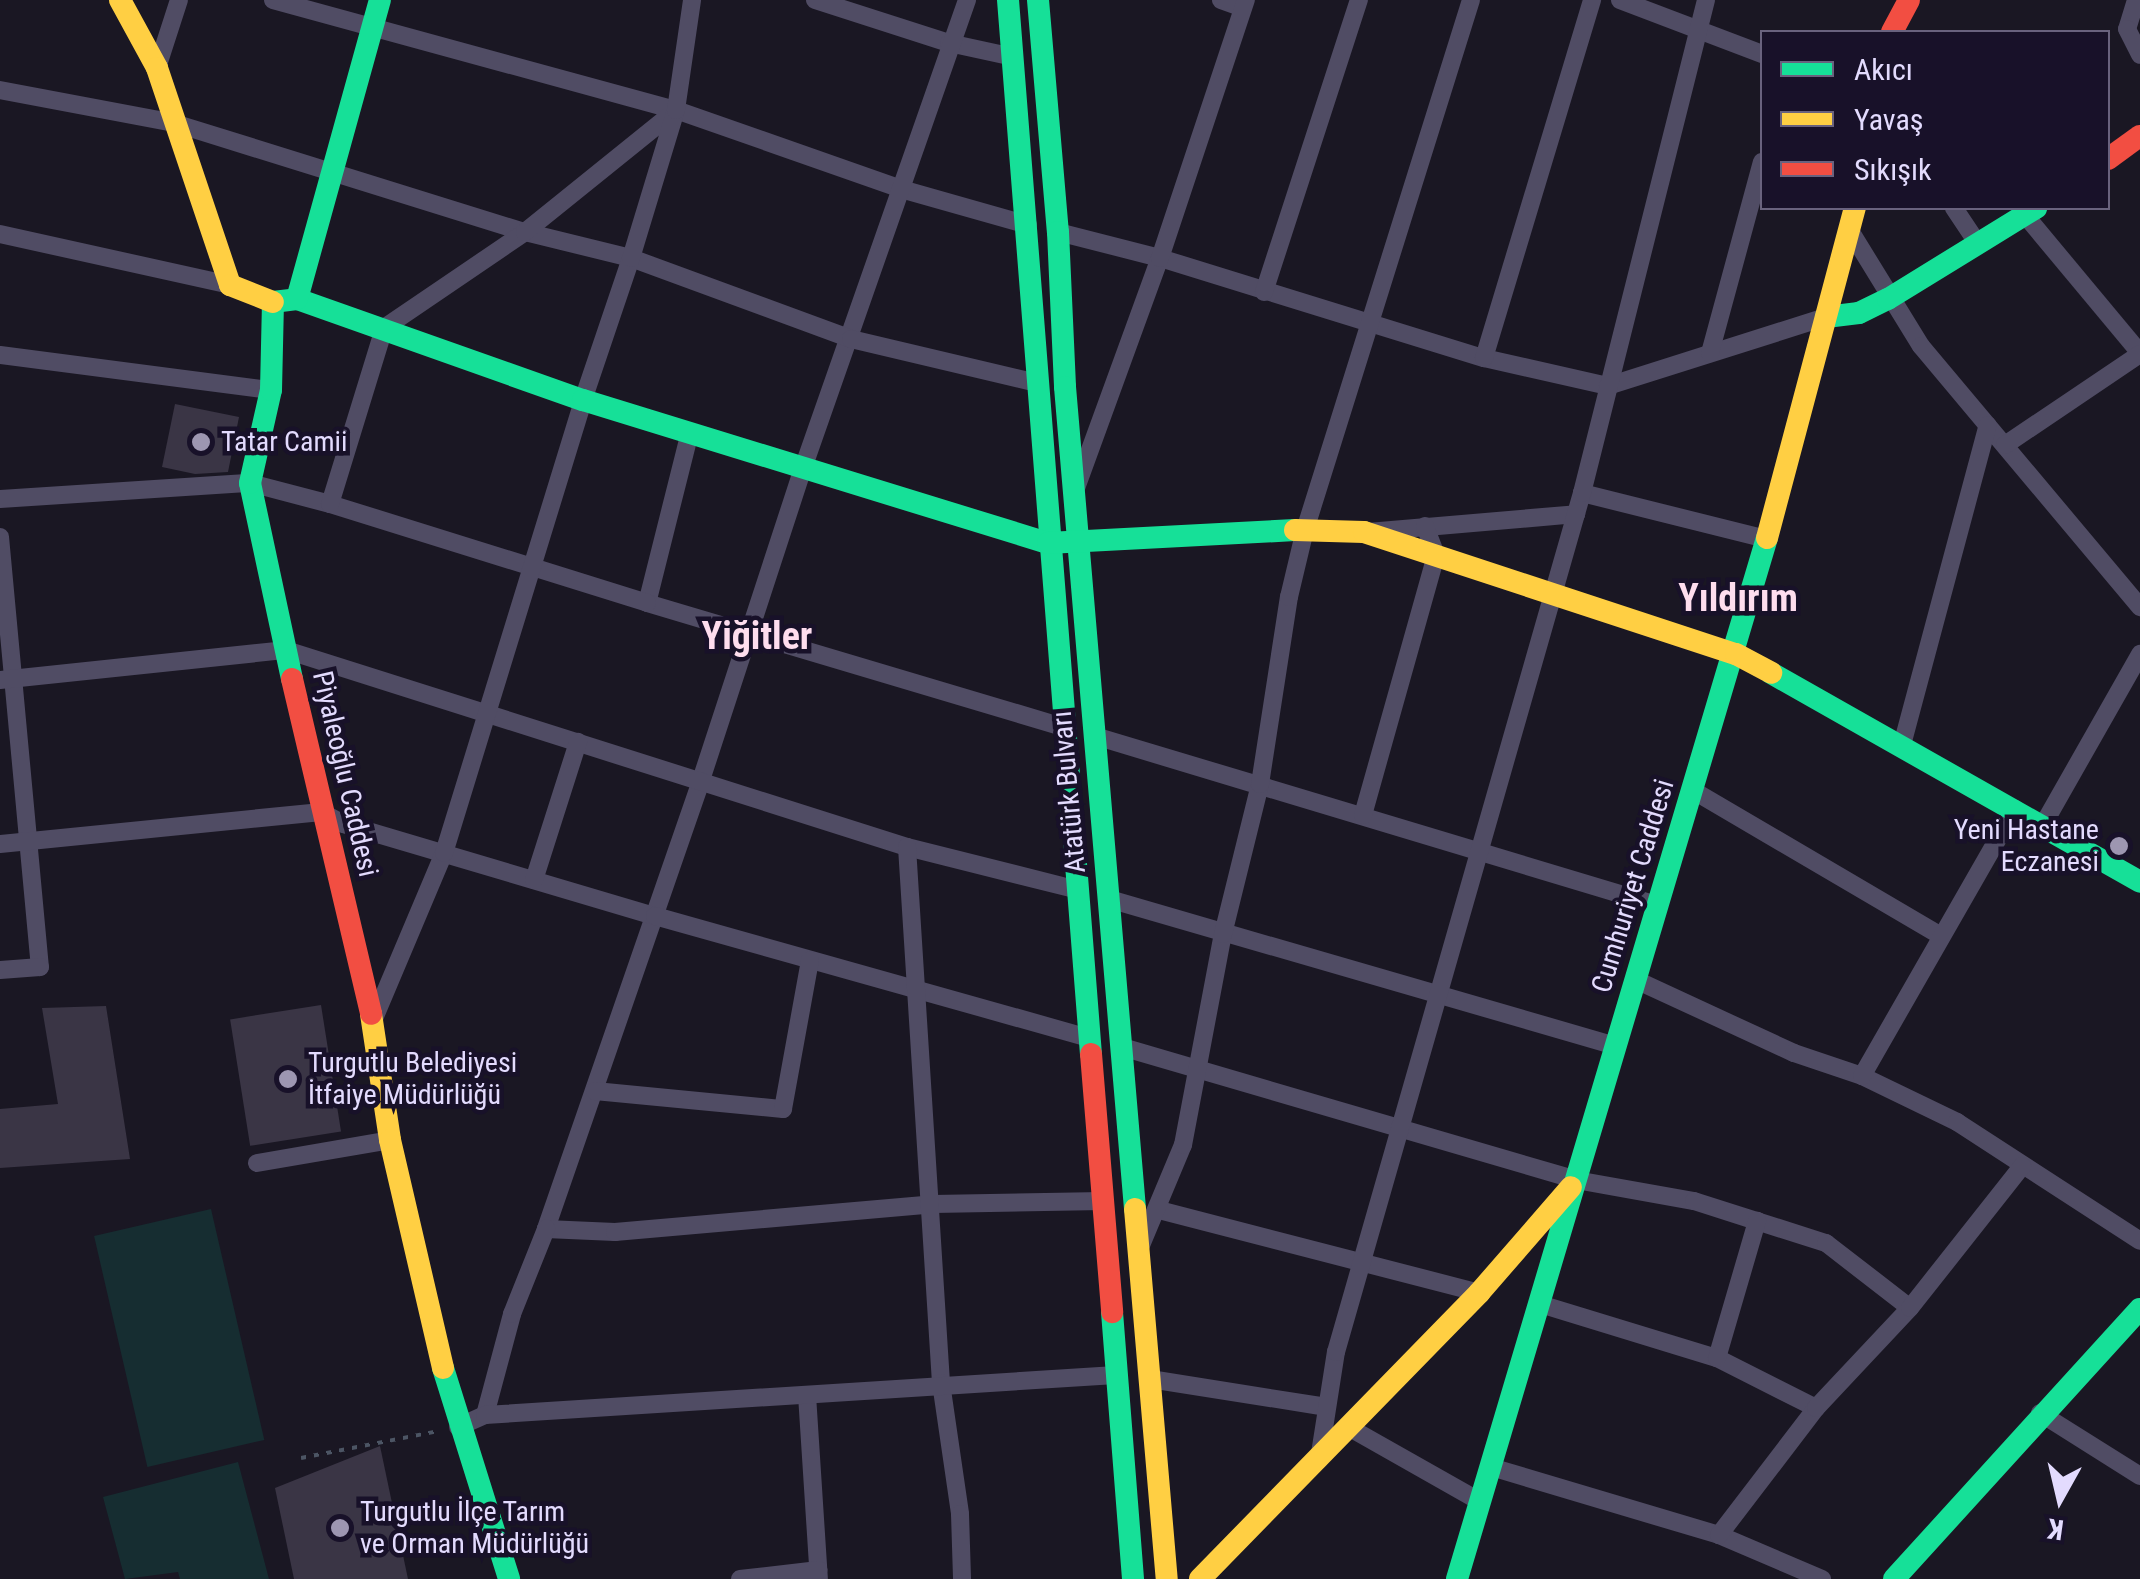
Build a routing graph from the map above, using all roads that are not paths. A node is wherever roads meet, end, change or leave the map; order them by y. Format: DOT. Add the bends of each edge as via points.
graph roads {
  1 [pos="120,0"];
  2 [pos="180,0"];
  3 [pos="273,0"];
  4 [pos="380,0"];
  5 [pos="692,0"];
  6 [pos="815,0"];
  7 [pos="967,0"];
  8 [pos="1008,0"];
  9 [pos="1038,0"];
  10 [pos="1221,0"];
  11 [pos="1359,0"];
  12 [pos="1471,0"];
  13 [pos="1592,0"];
  14 [pos="1620,0"];
  15 [pos="1706,0"];
  16 [pos="1909,0"];
  17 [pos="2136,0"];
  18 [pos="1244,4"];
  19 [pos="370,28"];
  20 [pos="1698,28"];
  21 [pos="1893,30"];
  22 [pos="949,43"];
  23 [pos="1760,53"];
  24 [pos="2140,55"];
  25 [pos="1042,56"];
  26 [pos="1013,57"];
  27 [pos="157,68"];
  28 [pos="0,90"];
  29 [pos="676,110"];
  30 [pos="174,123"];
  31 [pos="2140,136"];
  32 [pos="2110,158"];
  33 [pos="332,169"];
  34 [pos="1760,169"];
  35 [pos="901,189"];
  36 [pos="1955,210"];
  37 [pos="2031,211"];
  38 [pos="1852,218"];
  39 [pos="1028,225"];
  40 [pos="525,232"];
  41 [pos="1058,232"];
  42 [pos="0,234"];
  43 [pos="1978,244"];
  44 [pos="631,258"];
  45 [pos="1160,258"];
  46 [pos="230,284"];
  47 [pos="1264,292"];
  48 [pos="297,299"];
  49 [pos="1888,299"];
  50 [pos="273,302"];
  51 [pos="1826,318"];
  52 [pos="1367,324"];
  53 [pos="384,328"];
  54 [pos="851,339"];
  55 [pos="1710,353"];
  56 [pos="2140,353"];
  57 [pos="0,355"];
  58 [pos="1484,358"];
  59 [pos="1038,383"];
  60 [pos="1608,386"];
  61 [pos="1065,387"];
  62 [pos="272,390"];
  63 [pos="583,400"];
  64 [pos="1988,426"];
  65 [pos="690,432"];
  66 [pos="2004,445"];
  67 [pos="804,465"];
  68 [pos="250,483"];
  69 [pos="1582,493"];
  70 [pos="1074,494"];
  71 [pos="0,498"];
  72 [pos="330,504"];
  73 [pos="1576,514"];
  74 [pos="1426,526"];
  75 [pos="1306,530"];
  76 [pos="1364,532"];
  77 [pos="0,537"];
  78 [pos="1766,539"];
  79 [pos="1048,543"];
  80 [pos="1078,544"];
  81 [pos="1436,555"];
  82 [pos="532,569"];
  83 [pos="1554,592"];
  84 [pos="647,603"];
  85 [pos="2140,607"];
  86 [pos="750,632"];
  87 [pos="286,650"];
  88 [pos="1736,654"];
  89 [pos="2140,654"];
  90 [pos="7,679"];
  91 [pos="487,715"];
  92 [pos="1065,728"];
  93 [pos="1095,736"];
  94 [pos="578,742"];
  95 [pos="1902,745"];
  96 [pos="701,781"];
  97 [pos="1260,784"];
  98 [pos="1694,791"];
  99 [pos="2015,809"];
  100 [pos="320,812"];
  101 [pos="1363,815"];
  102 [pos="2043,825"];
  103 [pos="29,842"];
  104 [pos="0,844"];
  105 [pos="907,848"];
  106 [pos="1478,848"];
  107 [pos="444,853"];
  108 [pos="534,880"];
  109 [pos="2140,882"];
  110 [pos="1078,890"];
  111 [pos="1109,899"];
  112 [pos="1657,905"];
  113 [pos="654,916"];
  114 [pos="1223,934"];
  115 [pos="1940,936"];
  116 [pos="810,960"];
  117 [pos="0,970"];
  118 [pos="1636,980"];
  119 [pos="914,985"];
  120 [pos="1436,994"];
  121 [pos="372,1021"];
  122 [pos="1090,1038"];
  123 [pos="1616,1046"];
  124 [pos="1122,1047"];
  125 [pos="1198,1071"];
  126 [pos="1862,1076"];
  127 [pos="595,1091"];
  128 [pos="1400,1129"];
  129 [pos="390,1140"];
  130 [pos="257,1163"];
  131 [pos="2022,1166"];
  132 [pos="1576,1180"];
  133 [pos="1103,1201"];
  134 [pos="933,1204"];
  135 [pos="1147,1209"];
  136 [pos="1757,1222"];
  137 [pos="546,1229"];
  138 [pos="2140,1242"];
  139 [pos="1364,1260"];
  140 [pos="1479,1293"];
  141 [pos="1540,1304"];
  142 [pos="1910,1308"];
  143 [pos="2140,1308"];
  144 [pos="1718,1358"];
  145 [pos="1116,1375"];
  146 [pos="1150,1378"];
  147 [pos="942,1383"];
  148 [pos="807,1395"];
  149 [pos="1327,1408"];
  150 [pos="1816,1408"];
  151 [pos="2040,1414"];
  152 [pos="485,1415"];
  153 [pos="458,1427"];
  154 [pos="1350,1428"];
  155 [pos="1319,1460"];
  156 [pos="1491,1468"];
  157 [pos="2140,1476"];
  158 [pos="1480,1502"];
  159 [pos="1719,1535"];
  160 [pos="819,1574"];
  161 [pos="509,1579"];
  162 [pos="740,1579"];
  163 [pos="962,1579"];
  164 [pos="1133,1579"];
  165 [pos="1168,1579"];
  166 [pos="1200,1579"];
  167 [pos="1457,1579"];
  168 [pos="1822,1579"];
  169 [pos="1894,1579"];
  1 -- 27 [label="street"];
  2 -- 27 [label="street"];
  3 -- 19 [label="street"];
  4 -- 19 [label="street"];
  5 -- 29 [label="street"];
  6 -- 22 [label="street"];
  7 -- 22 [label="street"];
  8 -- 26 [label="street, Atatürk Bulvarı"];
  9 -- 25 [label="street, Atatürk Bulvarı"];
  10 -- 18 [label="street"];
  11 -- 47 [label="street"];
  12 -- 52 [label="street"];
  13 -- 58 [label="street"];
  14 -- 20 [label="street"];
  15 -- 20 [label="street"];
  16 -- 21 [label="street"];
  17 -- 24 [label="street" via="2127,29"];
  18 -- 45 [label="street"];
  19 -- 29 [label="street"];
  19 -- 33 [label="street"];
  20 -- 23 [label="street"];
  20 -- 60 [label="street"];
  22 -- 26 [label="street"];
  22 -- 35 [label="street"];
  25 -- 26 [label="street"];
  25 -- 41 [label="street, Atatürk Bulvarı"];
  26 -- 39 [label="street, Atatürk Bulvarı"];
  27 -- 30 [label="street"];
  28 -- 30 [label="street"];
  29 -- 35 [label="street"];
  29 -- 40 [label="street"];
  29 -- 44 [label="street"];
  30 -- 33 [label="street"];
  30 -- 46 [label="street"];
  31 -- 32 [label="street"];
  33 -- 40 [label="street"];
  33 -- 48 [label="street"];
  34 -- 55 [label="street"];
  35 -- 39 [label="street"];
  35 -- 54 [label="street"];
  36 -- 43 [label="street"];
  37 -- 43 [label="street"];
  37 -- 56 [label="street"];
  38 -- 49 [label="street"];
  38 -- 51 [label="street, Cumhuriyet Caddesi"];
  39 -- 41 [label="street"];
  39 -- 59 [label="street, Atatürk Bulvarı"];
  40 -- 44 [label="street"];
  40 -- 53 [label="street"];
  41 -- 45 [label="street"];
  41 -- 61 [label="street, Atatürk Bulvarı"];
  42 -- 46 [label="street"];
  43 -- 49 [label="street"];
  44 -- 54 [label="street"];
  44 -- 63 [label="street"];
  45 -- 47 [label="street"];
  45 -- 70 [label="street"];
  46 -- 50 [label="street"];
  47 -- 52 [label="street"];
  48 -- 50 [label="street"];
  48 -- 53 [label="street"];
  49 -- 51 [label="street"];
  49 -- 64 [label="street"];
  50 -- 62 [label="street, Piyaleoğlu Caddesi"];
  51 -- 55 [label="street"];
  51 -- 78 [label="street, Cumhuriyet Caddesi"];
  52 -- 58 [label="street"];
  52 -- 75 [label="street"];
  53 -- 63 [label="street"];
  53 -- 72 [label="street"];
  54 -- 59 [label="street"];
  54 -- 67 [label="street"];
  55 -- 60 [label="street"];
  56 -- 66 [label="street"];
  57 -- 62 [label="street"];
  58 -- 60 [label="street"];
  59 -- 61 [label="street"];
  59 -- 79 [label="street, Atatürk Bulvarı"];
  60 -- 69 [label="street"];
  61 -- 70 [label="street, Atatürk Bulvarı"];
  62 -- 68 [label="street, Piyaleoğlu Caddesi"];
  63 -- 65 [label="street"];
  63 -- 82 [label="street"];
  64 -- 66 [label="street"];
  64 -- 95 [label="street"];
  65 -- 67 [label="street"];
  65 -- 84 [label="street"];
  66 -- 85 [label="street"];
  67 -- 79 [label="street"];
  67 -- 86 [label="street"];
  68 -- 71 [label="street"];
  68 -- 72 [label="street"];
  68 -- 87 [label="street, Piyaleoğlu Caddesi"];
  69 -- 73 [label="street"];
  69 -- 78 [label="street"];
  70 -- 80 [label="street, Atatürk Bulvarı"];
  72 -- 82 [label="street"];
  73 -- 74 [label="street"];
  73 -- 83 [label="street"];
  74 -- 76 [label="street"];
  74 -- 81 [label="street"];
  75 -- 76 [label="street"];
  75 -- 80 [label="street"];
  75 -- 97 [label="street"];
  76 -- 81 [label="street"];
  77 -- 90 [label="street"];
  78 -- 88 [label="street, Cumhuriyet Caddesi"];
  79 -- 80 [label="street"];
  79 -- 92 [label="street, Atatürk Bulvarı"];
  80 -- 93 [label="street, Atatürk Bulvarı"];
  81 -- 83 [label="street"];
  81 -- 101 [label="street"];
  82 -- 84 [label="street"];
  82 -- 91 [label="street"];
  83 -- 88 [label="street"];
  83 -- 106 [label="street"];
  84 -- 86 [label="street"];
  86 -- 92 [label="street"];
  86 -- 96 [label="street"];
  87 -- 90 [label="street"];
  87 -- 91 [label="street"];
  87 -- 100 [label="street, Piyaleoğlu Caddesi"];
  88 -- 95 [label="street"];
  88 -- 98 [label="street, Cumhuriyet Caddesi"];
  89 -- 102 [label="street"];
  90 -- 103 [label="street"];
  91 -- 94 [label="street"];
  91 -- 107 [label="street"];
  92 -- 93 [label="street"];
  92 -- 110 [label="street, Atatürk Bulvarı"];
  93 -- 97 [label="street"];
  93 -- 111 [label="street, Atatürk Bulvarı"];
  94 -- 96 [label="street"];
  94 -- 108 [label="street"];
  95 -- 99 [label="street"];
  96 -- 105 [label="street"];
  96 -- 113 [label="street"];
  97 -- 101 [label="street"];
  97 -- 114 [label="street"];
  98 -- 112 [label="street, Cumhuriyet Caddesi"];
  98 -- 115 [label="street"];
  99 -- 102 [label="street"];
  99 -- 115 [label="street"];
  100 -- 103 [label="street"];
  100 -- 107 [label="street"];
  100 -- 121 [label="street, Piyaleoğlu Caddesi"];
  101 -- 106 [label="street"];
  102 -- 109 [label="street"];
  103 -- 104 [label="street"];
  103 -- 117 [label="street" via="40,967"];
  105 -- 110 [label="street"];
  105 -- 119 [label="street"];
  106 -- 112 [label="street"];
  106 -- 120 [label="street"];
  107 -- 108 [label="street"];
  107 -- 121 [label="street"];
  108 -- 113 [label="street"];
  110 -- 111 [label="street"];
  110 -- 122 [label="street, Atatürk Bulvarı"];
  111 -- 114 [label="street"];
  111 -- 124 [label="street, Atatürk Bulvarı"];
  112 -- 118 [label="street, Cumhuriyet Caddesi"];
  113 -- 116 [label="street"];
  113 -- 127 [label="street"];
  114 -- 120 [label="street"];
  114 -- 125 [label="street"];
  115 -- 126 [label="street"];
  116 -- 119 [label="street"];
  116 -- 127 [label="street" via="783,1109"];
  118 -- 123 [label="street, Cumhuriyet Caddesi"];
  118 -- 126 [label="street"];
  119 -- 122 [label="street"];
  119 -- 134 [label="street"];
  120 -- 123 [label="street"];
  120 -- 128 [label="street"];
  121 -- 129 [label="street, Piyaleoğlu Caddesi"];
  122 -- 124 [label="street"];
  122 -- 133 [label="street, Atatürk Bulvarı"];
  123 -- 132 [label="street, Cumhuriyet Caddesi"];
  124 -- 125 [label="street"];
  124 -- 135 [label="street, Atatürk Bulvarı"];
  125 -- 128 [label="street"];
  125 -- 135 [label="street" via="1183,1145"];
  126 -- 131 [label="street" via="1957,1122"];
  127 -- 137 [label="street"];
  128 -- 132 [label="street"];
  128 -- 139 [label="street"];
  129 -- 130 [label="street"];
  129 -- 153 [label="street, Piyaleoğlu Caddesi"];
  131 -- 138 [label="street"];
  131 -- 142 [label="street"];
  132 -- 136 [label="street" via="1694,1201"];
  132 -- 140 [label="street"];
  132 -- 141 [label="street, Cumhuriyet Caddesi"];
  133 -- 134 [label="street"];
  133 -- 135 [label="street"];
  133 -- 145 [label="street, Atatürk Bulvarı"];
  134 -- 137 [label="street" via="614,1232"];
  134 -- 147 [label="street"];
  135 -- 139 [label="street"];
  135 -- 146 [label="street, Atatürk Bulvarı" via="1139,1251"];
  136 -- 142 [label="street" via="1826,1243"];
  136 -- 144 [label="street"];
  137 -- 152 [label="street" via="512,1314"];
  139 -- 140 [label="street"];
  139 -- 149 [label="street"];
  140 -- 154 [label="street"];
  141 -- 144 [label="street"];
  141 -- 156 [label="street, Cumhuriyet Caddesi"];
  142 -- 150 [label="street"];
  143 -- 151 [label="street"];
  144 -- 150 [label="street"];
  145 -- 146 [label="street"];
  145 -- 147 [label="street"];
  145 -- 164 [label="street, Atatürk Bulvarı"];
  146 -- 149 [label="street"];
  146 -- 165 [label="street, Atatürk Bulvarı"];
  147 -- 148 [label="street"];
  147 -- 163 [label="street"];
  148 -- 152 [label="street"];
  148 -- 160 [label="street"];
  149 -- 155 [label="street"];
  150 -- 159 [label="street"];
  151 -- 157 [label="street"];
  151 -- 169 [label="street"];
  152 -- 153 [label="street"];
  153 -- 161 [label="street, Piyaleoğlu Caddesi"];
  154 -- 155 [label="street"];
  154 -- 158 [label="street"];
  155 -- 166 [label="street"];
  156 -- 158 [label="street, Cumhuriyet Caddesi"];
  156 -- 159 [label="street"];
  158 -- 167 [label="street, Cumhuriyet Caddesi"];
  159 -- 168 [label="street"];
  160 -- 162 [label="street"];
}
